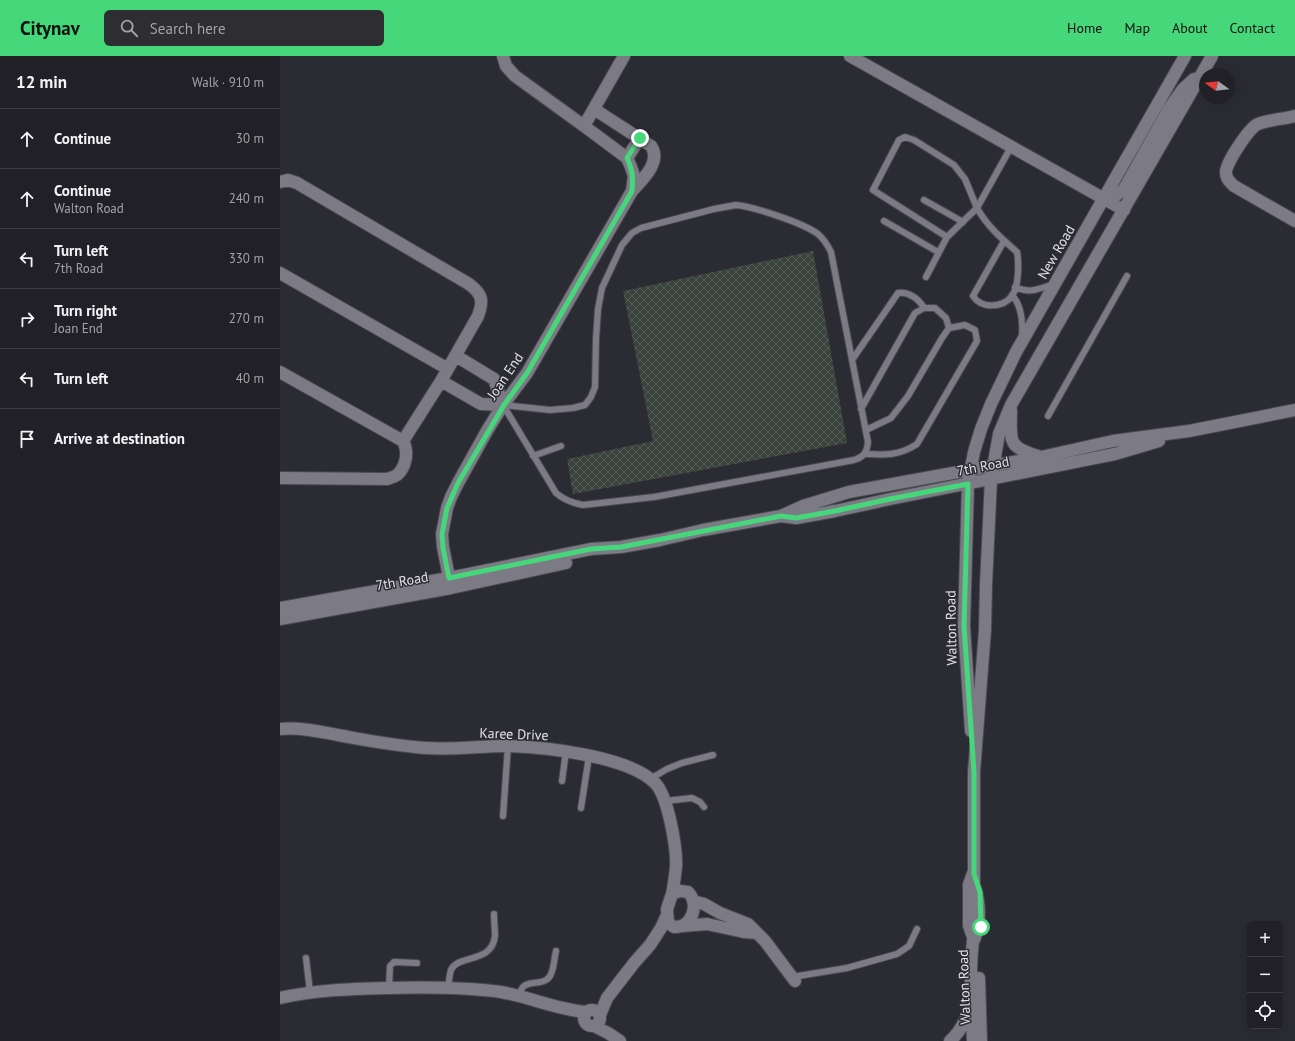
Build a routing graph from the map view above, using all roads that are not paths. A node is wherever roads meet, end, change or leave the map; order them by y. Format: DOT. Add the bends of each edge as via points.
graph roads {
  1 [pos="503,56"];
  2 [pos="624,56"];
  3 [pos="850,56"];
  4 [pos="1185,56"];
  5 [pos="1212,56"];
  6 [pos="1205,68"];
  7 [pos="1199,75"];
  8 [pos="1199,79"];
  9 [pos="594,109"];
  10 [pos="1295,116"];
  11 [pos="584,126"];
  12 [pos="640,138"];
  13 [pos="1011,147"];
  14 [pos="627,158"];
  15 [pos="280,182"];
  16 [pos="632,191"];
  17 [pos="1104,199"];
  18 [pos="924,200"];
  19 [pos="977,208"];
  20 [pos="1124,210"];
  21 [pos="884,221"];
  22 [pos="1295,221"];
  23 [pos="963,222"];
  24 [pos="947,237"];
  25 [pos="1004,241"];
  26 [pos="938,252"];
  27 [pos="280,273"];
  28 [pos="1127,276"];
  29 [pos="926,277"];
  30 [pos="1055,284"];
  31 [pos="1015,288"];
  32 [pos="1012,295"];
  33 [pos="924,308"];
  34 [pos="949,328"];
  35 [pos="1021,343"];
  36 [pos="456,356"];
  37 [pos="852,360"];
  38 [pos="448,369"];
  39 [pos="280,372"];
  40 [pos="441,381"];
  41 [pos="504,405"];
  42 [pos="1011,405"];
  43 [pos="861,409"];
  44 [pos="1295,410"];
  45 [pos="1048,416"];
  46 [pos="866,430"];
  47 [pos="1189,431"];
  48 [pos="404,441"];
  49 [pos="560,446"];
  50 [pos="865,454"];
  51 [pos="533,456"];
  52 [pos="1041,457"];
  53 [pos="993,466"];
  54 [pos="971,470"];
  55 [pos="280,478"];
  56 [pos="991,479"];
  57 [pos="968,484"];
  58 [pos="781,516"];
  59 [pos="450,583"];
  60 [pos="280,608"];
  61 [pos="280,619"];
  62 [pos="280,729"];
  63 [pos="508,746"];
  64 [pos="566,752"];
  65 [pos="713,755"];
  66 [pos="589,756"];
  67 [pos="974,772"];
  68 [pos="650,779"];
  69 [pos="562,782"];
  70 [pos="665,801"];
  71 [pos="704,807"];
  72 [pos="581,808"];
  73 [pos="503,816"];
  74 [pos="974,862"];
  75 [pos="678,892"];
  76 [pos="693,901"];
  77 [pos="720,913"];
  78 [pos="494,914"];
  79 [pos="667,915"];
  80 [pos="717,926"];
  81 [pos="678,927"];
  82 [pos="917,929"];
  83 [pos="757,933"];
  84 [pos="975,938"];
  85 [pos="650,945"];
  86 [pos="556,951"];
  87 [pos="306,958"];
  88 [pos="417,963"];
  89 [pos="794,979"];
  90 [pos="389,988"];
  91 [pos="448,988"];
  92 [pos="310,992"];
  93 [pos="519,996"];
  94 [pos="280,998"];
  95 [pos="971,1004"];
  96 [pos="593,1018"];
  97 [pos="620,1041"];
  98 [pos="950,1041"];
  99 [pos="973,1041"];
  100 [pos="981,1041"];
  1 -- 11 [label="street" via="506,66 515,76"];
  2 -- 9 [label="street"];
  3 -- 13 [label="street"];
  4 -- 17 [label="street, New Road"];
  5 -- 6 [label="street"];
  7 -- 17 [label="street" via="1183,89 1170,107 1124,189"];
  8 -- 20 [label="street"];
  9 -- 11 [label="street"];
  9 -- 12 [label="street"];
  10 -- 22 [label="street" via="1263,123 1252,129 1228,164 1226,174 1234,186"];
  11 -- 14 [label="street"];
  12 -- 14 [label="street"];
  12 -- 16 [label="street, Joan End" via="651,146 655,158 645,176"];
  13 -- 17 [label="street"];
  13 -- 19 [label="lane"];
  14 -- 16 [label="street" via="634,176"];
  15 -- 36 [label="street" via="288,180 297,183 477,290 482,306"];
  16 -- 41 [label="street, Joan End" via="527,373"];
  17 -- 20 [label="street"];
  17 -- 30 [label="street, New Road"];
  18 -- 23 [label="lane"];
  19 -- 23 [label="lane"];
  19 -- 24 [label="lane" via="965,179 954,165 914,140 905,137 899,140 873,190"];
  19 -- 25 [label="lane" via="983,220"];
  20 -- 42 [label="street"];
  21 -- 26 [label="lane"];
  23 -- 24 [label="lane"];
  24 -- 26 [label="lane"];
  25 -- 31 [label="lane" via="1017,252"];
  25 -- 32 [label="lane" via="973,296 990,306"];
  26 -- 29 [label="lane"];
  27 -- 38 [label="street"];
  28 -- 45 [label="lane"];
  30 -- 31 [label="lane" via="1032,291"];
  30 -- 35 [label="street, New Road"];
  31 -- 32 [label="lane"];
  32 -- 35 [label="lane" via="1020,307"];
  33 -- 34 [label="lane" via="935,308 946,318"];
  33 -- 37 [label="lane" via="911,295 898,293"];
  33 -- 43 [label="lane" via="916,313"];
  34 -- 46 [label="lane" via="908,396 891,418"];
  34 -- 50 [label="lane" via="965,325 975,330 977,341 917,444 908,450 887,455"];
  35 -- 54 [label="street, New Road" via="990,404"];
  36 -- 38 [label="street"];
  36 -- 41 [label="street" via="494,379"];
  37 -- 41 [label="lane" via="831,252 827,244 818,234 801,224 746,206 726,206 641,228 632,233 622,245 602,288 598,309 595,387 592,397 584,405 550,410"];
  37 -- 43 [label="lane"];
  38 -- 40 [label="street"];
  39 -- 48 [label="street"];
  40 -- 41 [label="street" via="481,404"];
  40 -- 48 [label="street"];
  41 -- 51 [label="lane"];
  41 -- 59 [label="street, Joan End" via="458,483 447,508 442,534"];
  42 -- 52 [label="street" via="1012,440 1024,452"];
  42 -- 53 [label="street" via="999,434"];
  43 -- 46 [label="lane"];
  44 -- 47 [label="street, 7th Road"];
  46 -- 50 [label="lane" via="868,442"];
  47 -- 52 [label="street, 7th Road" via="1113,441"];
  47 -- 56 [label="street, 7th Road" via="1115,454"];
  48 -- 55 [label="street" via="406,459 403,468 396,476 387,479"];
  49 -- 51 [label="lane"];
  50 -- 51 [label="lane" via="854,460 654,497 583,505 563,499 556,493"];
  52 -- 53 [label="street, 7th Road"];
  53 -- 54 [label="street, 7th Road"];
  53 -- 56 [label="street, Walton Road"];
  54 -- 57 [label="street, Walton Road"];
  54 -- 58 [label="street, 7th Road" via="849,492 803,506"];
  56 -- 57 [label="street, 7th Road"];
  56 -- 67 [label="street, Walton Road" via="985,630"];
  57 -- 58 [label="street, 7th Road" via="796,518"];
  57 -- 67 [label="street, Walton Road" via="964,626"];
  58 -- 59 [label="street, 7th Road" via="621,547 591,549"];
  59 -- 60 [label="street, 7th Road"];
  59 -- 61 [label="street, 7th Road"];
  62 -- 63 [label="street, Karee Drive" via="320,731 422,748"];
  63 -- 64 [label="street, Karee Drive" via="539,747"];
  63 -- 73 [label="lane"];
  64 -- 66 [label="street, Karee Drive"];
  64 -- 69 [label="lane"];
  65 -- 68 [label="lane" via="682,763"];
  66 -- 68 [label="street, Karee Drive" via="628,767"];
  66 -- 72 [label="lane"];
  67 -- 74 [label="street, Walton Road"];
  68 -- 70 [label="street, Karee Drive" via="663,794"];
  70 -- 71 [label="lane" via="692,798"];
  70 -- 75 [label="street, Karee Drive" via="673,839"];
  74 -- 84 [label="street, Walton Road"];
  74 -- 84 [label="lane" via="966,884 966,926 969,935"];
  75 -- 76 [label="street" via="690,895"];
  75 -- 79 [label="street" via="667,909"];
  76 -- 77 [label="street"];
  76 -- 81 [label="street" via="693,912 689,922"];
  77 -- 80 [label="street"];
  77 -- 83 [label="street" via="748,924"];
  78 -- 91 [label="lane" via="495,937 490,948 487,952 455,965 451,970"];
  79 -- 81 [label="street" via="668,922"];
  79 -- 85 [label="street"];
  80 -- 81 [label="street" via="707,924"];
  80 -- 83 [label="street"];
  81 -- 85 [label="street"];
  82 -- 89 [label="lane" via="909,946 897,954"];
  83 -- 89 [label="street"];
  84 -- 95 [label="street, Walton Road" via="972,949"];
  84 -- 100 [label="street, Walton Road"];
  85 -- 96 [label="street"];
  86 -- 93 [label="lane" via="548,978 526,985"];
  87 -- 92 [label="lane"];
  88 -- 90 [label="lane" via="391,964"];
  90 -- 91 [label="street"];
  90 -- 92 [label="street"];
  91 -- 93 [label="street"];
  92 -- 94 [label="street"];
  93 -- 96 [label="street"];
  95 -- 98 [label="street" via="966,1018"];
  95 -- 99 [label="street, Walton Road"];
  96 -- 97 [label="street"];
}
